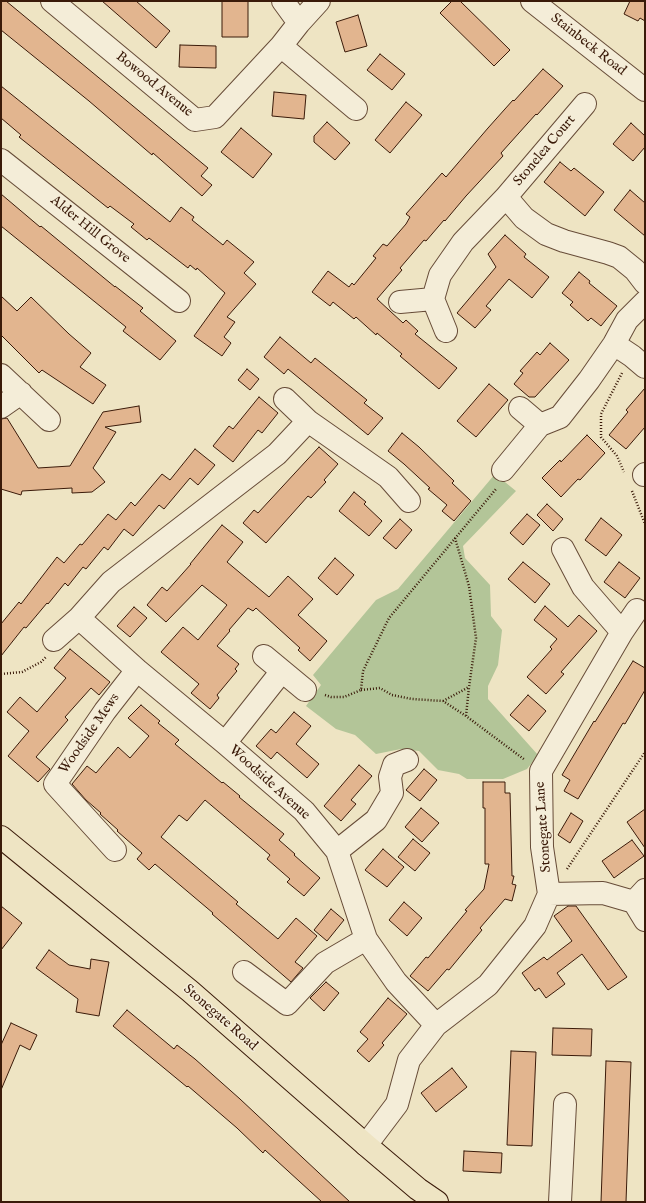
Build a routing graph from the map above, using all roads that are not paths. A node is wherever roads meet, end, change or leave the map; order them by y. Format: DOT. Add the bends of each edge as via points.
graph roads {
  1 [pos="52,1"];
  2 [pos="283,1"];
  3 [pos="318,1"];
  4 [pos="532,1"];
  5 [pos="299,22"];
  6 [pos="281,46"];
  7 [pos="645,90"];
  8 [pos="585,104"];
  9 [pos="356,109"];
  10 [pos="1,160"];
  11 [pos="506,197"];
  12 [pos="645,283"];
  13 [pos="433,299"];
  14 [pos="179,301"];
  15 [pos="400,302"];
  16 [pos="645,302"];
  17 [pos="446,331"];
  18 [pos="630,356"];
  19 [pos="1,375"];
  20 [pos="21,393"];
  21 [pos="285,399"];
  22 [pos="1,407"];
  23 [pos="520,408"];
  24 [pos="48,420"];
  25 [pos="308,421"];
  26 [pos="540,425"];
  27 [pos="503,470"];
  28 [pos="409,501"];
  29 [pos="562,549"];
  30 [pos="637,610"];
  31 [pos="79,618"];
  32 [pos="622,632"];
  33 [pos="54,640"];
  34 [pos="264,656"];
  35 [pos="137,670"];
  36 [pos="282,671"];
  37 [pos="306,690"];
  38 [pos="225,743"];
  39 [pos="407,760"];
  40 [pos="1,837"];
  41 [pos="115,850"];
  42 [pos="337,851"];
  43 [pos="550,894"];
  44 [pos="641,904"];
  45 [pos="366,939"];
  46 [pos="244,972"];
  47 [pos="436,1025"];
  48 [pos="565,1104"];
  49 [pos="366,1145"];
  50 [pos="437,1202"];
  51 [pos="560,1202"];
  1 -- 6 [label="street, Bowood Avenue" via="195,120 215,117"];
  2 -- 5 [label="street"];
  3 -- 5 [label="street, Bowood Avenue"];
  4 -- 7 [label="street, Stainbeck Road"];
  5 -- 6 [label="street, Bowood Avenue"];
  6 -- 9 [label="street"];
  8 -- 11 [label="street, Stonelea Court"];
  10 -- 14 [label="street, Alder Hill Grove"];
  11 -- 12 [label="street, Stonelea Court" via="524,218 546,234 619,257 635,270"];
  11 -- 13 [label="street, Stonelea Court" via="463,242 440,275"];
  13 -- 15 [label="street"];
  13 -- 17 [label="street"];
  16 -- 18 [label="street" via="626,320"];
  18 -- 26 [label="street" via="589,380 560,417"];
  19 -- 20 [label="street"];
  20 -- 22 [label="street"];
  20 -- 24 [label="street"];
  21 -- 25 [label="street"];
  23 -- 26 [label="street"];
  25 -- 28 [label="street" via="388,476"];
  25 -- 31 [label="street" via="277,454 111,582"];
  26 -- 27 [label="street"];
  29 -- 32 [label="street" via="583,587"];
  30 -- 32 [label="street, Stonegate Lane"];
  31 -- 33 [label="street"];
  31 -- 35 [label="street, Woodside Avenue"];
  32 -- 43 [label="street, Stonegate Lane" via="541,771 542,847"];
  34 -- 36 [label="street"];
  35 -- 38 [label="street, Woodside Avenue"];
  35 -- 41 [label="street, Woodside Mews" via="55,784"];
  36 -- 37 [label="street"];
  36 -- 38 [label="street"];
  38 -- 42 [label="street, Woodside Avenue" via="304,811"];
  39 -- 42 [label="street" via="394,765 390,777 392,793 376,820"];
  40 -- 49 [label="main road, Stonegate Road" via="190,991"];
  42 -- 45 [label="street, Woodside Avenue"];
  43 -- 44 [label="street" via="603,894"];
  43 -- 47 [label="street" via="535,926 488,985"];
  45 -- 46 [label="street" via="325,963 287,1004"];
  45 -- 47 [label="street, Woodside Avenue" via="396,982"];
  47 -- 49 [label="street" via="409,1060 397,1104"];
  48 -- 51 [label="street"];
  49 -- 50 [label="main road, Stonegate Road"];
}
